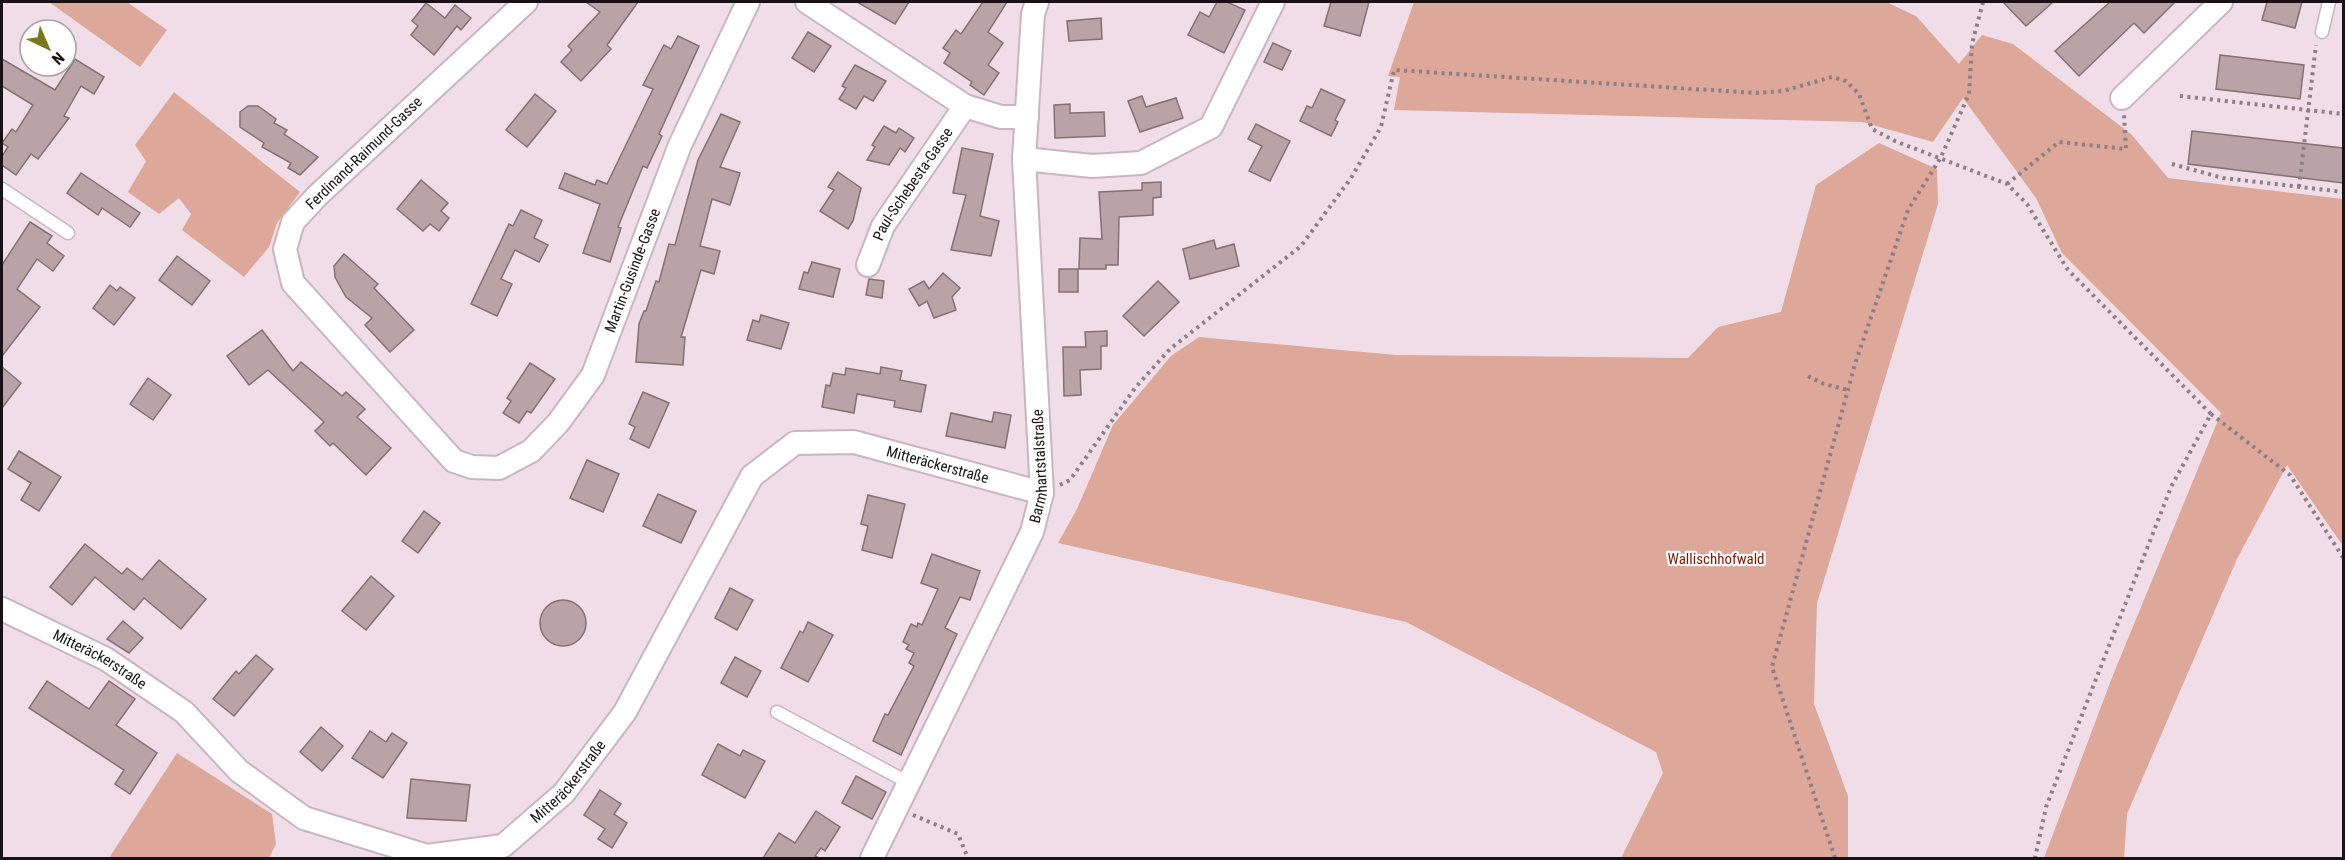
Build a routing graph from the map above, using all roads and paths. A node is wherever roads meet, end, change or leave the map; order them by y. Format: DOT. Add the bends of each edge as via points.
graph roads {
  1 [pos="526,2"];
  2 [pos="748,2"];
  3 [pos="807,2"];
  4 [pos="1037,2"];
  5 [pos="1273,2"];
  6 [pos="1983,2"];
  7 [pos="2221,2"];
  8 [pos="2329,2"];
  9 [pos="2322,32"];
  10 [pos="2180,96"];
  11 [pos="2122,98"];
  12 [pos="966,106"];
  13 [pos="2308,110"];
  14 [pos="2343,114"];
  15 [pos="1027,117"];
  16 [pos="1941,157"];
  17 [pos="1024,159"];
  18 [pos="2172,164"];
  19 [pos="2007,184"];
  20 [pos="2299,187"];
  21 [pos="2,189"];
  22 [pos="2343,192"];
  23 [pos="68,233"];
  24 [pos="868,265"];
  25 [pos="1808,376"];
  26 [pos="1848,390"];
  27 [pos="2211,414"];
  28 [pos="454,461"];
  29 [pos="1042,493"];
  30 [pos="2343,559"];
  31 [pos="2,609"];
  32 [pos="777,712"];
  33 [pos="911,784"];
  34 [pos="899,808"];
  35 [pos="426,857"];
  36 [pos="872,858"];
  37 [pos="968,858"];
  38 [pos="1834,858"];
  39 [pos="2035,858"];
  1 -- 28 [label="street, Ferdinand-Raimund-Gasse" via="317,196 293,222 285,249 293,283"];
  2 -- 28 [label="street, Martin-Gusinde-Gasse" via="680,145 593,375 558,423 531,451 499,468 472,467"];
  3 -- 12 [label="street"];
  4 -- 15 [label="street, Barmhartstalstraße"];
  5 -- 17 [label="street" via="1211,127 1141,163 1092,166"];
  6 -- 16 [label="path" via="1972,44 1969,94"];
  7 -- 11 [label="street"];
  8 -- 9 [label="lane"];
  9 -- 13 [label="path" via="2317,39"];
  10 -- 13 [label="path"];
  11 -- 19 [label="path" via="2126,149 2059,142"];
  12 -- 15 [label="street" via="1001,117"];
  12 -- 24 [label="street, Paul-Schebesta-Gasse" via="883,226"];
  13 -- 14 [label="path"];
  13 -- 20 [label="path"];
  15 -- 17 [label="street, Barmhartstalstraße"];
  16 -- 19 [label="path"];
  16 -- 26 [label="path" via="1908,210"];
  16 -- 29 [label="path" via="1872,129 1859,94 1846,81 1832,77 1783,92 1757,93 1394,70 1381,127 1351,178 1301,246 1170,349 1135,388 1070,480"];
  17 -- 29 [label="street, Barmhartstalstraße"];
  18 -- 20 [label="path" via="2223,178"];
  19 -- 27 [label="path" via="2027,204 2068,270"];
  20 -- 22 [label="path"];
  21 -- 23 [label="lane"];
  25 -- 26 [label="path"];
  26 -- 38 [label="path" via="1772,667"];
  27 -- 30 [label="path" via="2290,475"];
  27 -- 39 [label="path" via="2167,498 2046,807"];
  29 -- 33 [label="street, Barmhartstalstraße" via="1032,532"];
  29 -- 35 [label="street, Mitteräckerstraße" via="854,442 795,443 752,476 625,712 564,793 503,846"];
  31 -- 35 [label="street, Mitteräckerstraße" via="106,659 184,712 239,771 304,818"];
  32 -- 33 [label="lane"];
  33 -- 34 [label="street, Barmhartstalstraße"];
  34 -- 36 [label="street, Barmhartstalstraße"];
  34 -- 37 [label="path" via="958,834"];
}
